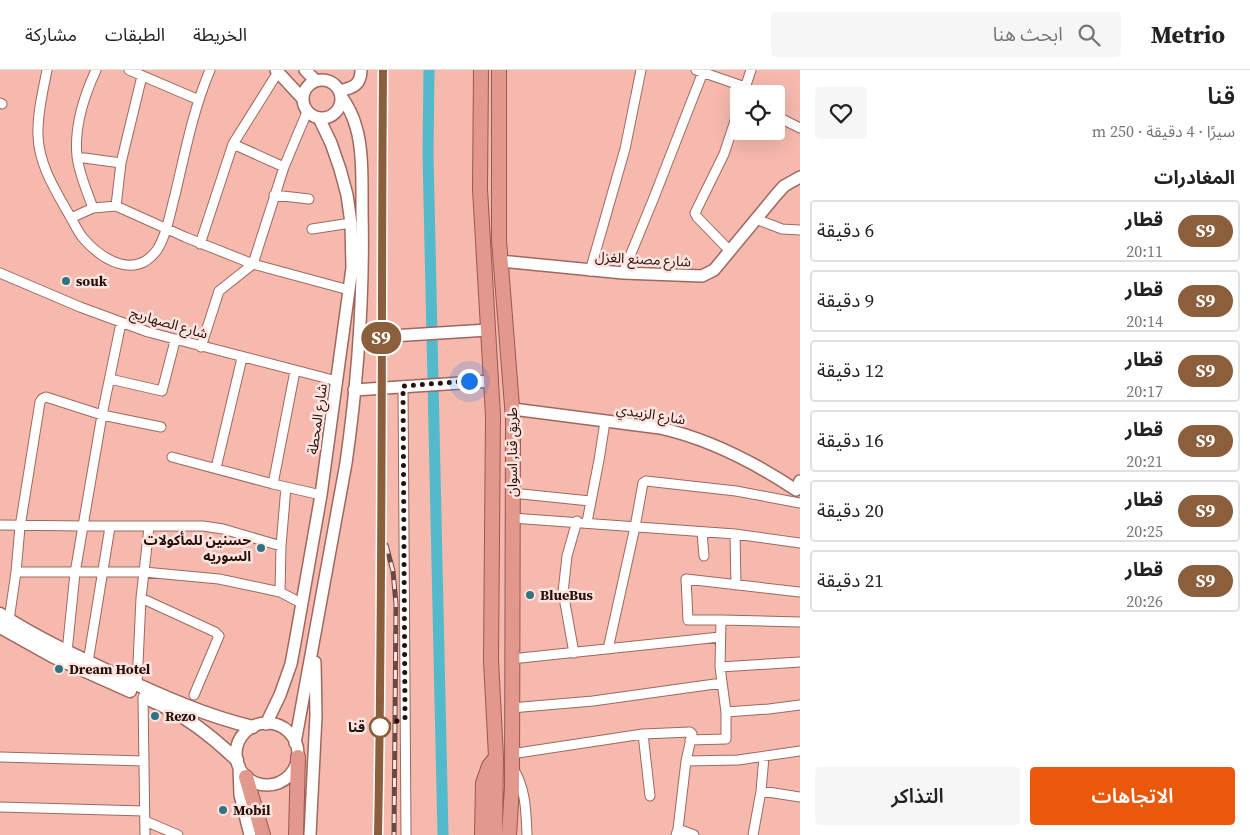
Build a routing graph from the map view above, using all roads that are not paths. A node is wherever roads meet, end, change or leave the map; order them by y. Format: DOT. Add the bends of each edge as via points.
graph roads {
  1 [pos="47,70"];
  2 [pos="96,70"];
  3 [pos="129,70"];
  4 [pos="210,70"];
  5 [pos="305,70"];
  6 [pos="361,70"];
  7 [pos="481,70"];
  8 [pos="499,70"];
  9 [pos="641,70"];
  10 [pos="751,70"];
  11 [pos="277,71"];
  12 [pos="700,71"];
  13 [pos="142,76"];
  14 [pos="315,80"];
  15 [pos="732,85"];
  16 [pos="746,85"];
  17 [pos="340,94"];
  18 [pos="302,98"];
  19 [pos="199,100"];
  20 [pos="308,112"];
  21 [pos="319,118"];
  22 [pos="785,120"];
  23 [pos="800,128"];
  24 [pos="730,136"];
  25 [pos="233,144"];
  26 [pos="77,157"];
  27 [pos="121,163"];
  28 [pos="284,167"];
  29 [pos="799,176"];
  30 [pos="274,195"];
  31 [pos="309,199"];
  32 [pos="116,206"];
  33 [pos="93,208"];
  34 [pos="71,218"];
  35 [pos="756,219"];
  36 [pos="351,222"];
  37 [pos="166,229"];
  38 [pos="312,229"];
  39 [pos="800,230"];
  40 [pos="200,244"];
  41 [pos="730,251"];
  42 [pos="500,261"];
  43 [pos="253,264"];
  44 [pos="590,271"];
  45 [pos="0,273"];
  46 [pos="623,274"];
  47 [pos="349,290"];
  48 [pos="121,323"];
  49 [pos="488,330"];
  50 [pos="359,338"];
  51 [pos="175,340"];
  52 [pos="201,347"];
  53 [pos="242,358"];
  54 [pos="294,371"];
  55 [pos="110,379"];
  56 [pos="337,381"];
  57 [pos="492,381"];
  58 [pos="403,386"];
  59 [pos="354,390"];
  60 [pos="513,409"];
  61 [pos="102,415"];
  62 [pos="604,422"];
  63 [pos="161,427"];
  64 [pos="172,457"];
  65 [pos="216,468"];
  66 [pos="273,484"];
  67 [pos="286,487"];
  68 [pos="799,489"];
  69 [pos="512,493"];
  70 [pos="321,495"];
  71 [pos="590,501"];
  72 [pos="800,503"];
  73 [pos="512,518"];
  74 [pos="577,521"];
  75 [pos="587,522"];
  76 [pos="0,525"];
  77 [pos="83,526"];
  78 [pos="110,526"];
  79 [pos="20,527"];
  80 [pos="149,527"];
  81 [pos="635,527"];
  82 [pos="702,532"];
  83 [pos="735,534"];
  84 [pos="800,543"];
  85 [pos="281,546"];
  86 [pos="704,556"];
  87 [pos="16,572"];
  88 [pos="144,572"];
  89 [pos="75,573"];
  90 [pos="103,573"];
  91 [pos="736,585"];
  92 [pos="280,592"];
  93 [pos="800,592"];
  94 [pos="141,598"];
  95 [pos="301,604"];
  96 [pos="3,620"];
  97 [pos="721,620"];
  98 [pos="800,622"];
  99 [pos="720,637"];
  100 [pos="314,641"];
  101 [pos="608,649"];
  102 [pos="67,652"];
  103 [pos="574,653"];
  104 [pos="511,660"];
  105 [pos="88,662"];
  106 [pos="800,662"];
  107 [pos="720,667"];
  108 [pos="722,683"];
  109 [pos="140,691"];
  110 [pos="194,695"];
  111 [pos="800,705"];
  112 [pos="511,708"];
  113 [pos="726,712"];
  114 [pos="266,724"];
  115 [pos="253,727"];
  116 [pos="643,734"];
  117 [pos="690,740"];
  118 [pos="295,743"];
  119 [pos="800,751"];
  120 [pos="0,757"];
  121 [pos="298,757"];
  122 [pos="764,757"];
  123 [pos="496,758"];
  124 [pos="511,759"];
  125 [pos="144,761"];
  126 [pos="686,762"];
  127 [pos="241,768"];
  128 [pos="761,791"];
  129 [pos="650,796"];
  130 [pos="800,797"];
  131 [pos="0,807"];
  132 [pos="511,810"];
  133 [pos="144,811"];
  134 [pos="145,821"];
  135 [pos="677,832"];
  136 [pos="145,835"];
  137 [pos="178,835"];
  138 [pos="250,835"];
  139 [pos="263,835"];
  140 [pos="296,835"];
  141 [pos="310,835"];
  142 [pos="406,835"];
  143 [pos="482,835"];
  144 [pos="495,835"];
  145 [pos="509,835"];
  146 [pos="516,835"];
  147 [pos="526,835"];
  148 [pos="694,835"];
  149 [pos="753,835"];
  1 -- 34 [label="street" via="39,114 40,152"];
  2 -- 26 [label="street" via="82,110 77,133"];
  3 -- 13 [label="street"];
  4 -- 19 [label="street"];
  5 -- 14 [label="street"];
  6 -- 17 [label="street" via="359,83"];
  7 -- 49 [label="highway, طريق قنا, اسوان" via="480,189"];
  8 -- 42 [label="highway, طريق قنا, اسوان"];
  9 -- 44 [label="street" via="625,149"];
  10 -- 16 [label="street"];
  11 -- 18 [label="street"];
  11 -- 25 [label="street"];
  12 -- 15 [label="street"];
  12 -- 46 [label="street"];
  13 -- 19 [label="street"];
  13 -- 27 [label="street"];
  14 -- 17 [label="street" via="327,80 336,86"];
  14 -- 18 [label="street" via="305,89"];
  17 -- 21 [label="street" via="339,108 335,113"];
  17 -- 50 [label="street" via="357,129 360,158 363,271"];
  18 -- 20 [label="street"];
  19 -- 37 [label="street"];
  20 -- 21 [label="street"];
  20 -- 28 [label="street"];
  21 -- 36 [label="street, شارع المحطة" via="340,169"];
  22 -- 23 [label="street"];
  24 -- 41 [label="street" via="695,213"];
  25 -- 28 [label="street"];
  25 -- 40 [label="street"];
  26 -- 27 [label="street"];
  26 -- 33 [label="street"];
  27 -- 32 [label="street"];
  28 -- 30 [label="street"];
  29 -- 35 [label="street, شارع مصنع الغزل" via="784,186"];
  30 -- 31 [label="street"];
  30 -- 43 [label="street"];
  32 -- 33 [label="street"];
  32 -- 37 [label="street"];
  33 -- 34 [label="street"];
  34 -- 37 [label="street" via="96,251 125,266 148,259 160,245"];
  35 -- 39 [label="street" via="782,229"];
  35 -- 41 [label="street, شارع مصنع الغزل"];
  36 -- 38 [label="street"];
  36 -- 47 [label="street, شارع المحطة"];
  37 -- 40 [label="street"];
  40 -- 43 [label="street"];
  41 -- 46 [label="street, شارع مصنع الغزل" via="714,270 702,276"];
  42 -- 44 [label="street, شارع مصنع الغزل"];
  42 -- 60 [label="highway, طريق قنا, اسوان"];
  43 -- 47 [label="street"];
  43 -- 52 [label="street" via="219,290"];
  44 -- 46 [label="street, شارع مصنع الغزل"];
  45 -- 48 [label="street, شارع الصهاريج"];
  47 -- 56 [label="street, شارع المحطة"];
  48 -- 51 [label="street, شارع الصهاريج"];
  48 -- 55 [label="street"];
  49 -- 50 [label="street"];
  49 -- 57 [label="highway, طريق قنا, اسوان"];
  50 -- 59 [label="street"];
  51 -- 52 [label="street, شارع الصهاريج"];
  51 -- 55 [label="street" via="162,391"];
  52 -- 53 [label="street, شارع الصهاريج"];
  53 -- 54 [label="street, شارع الصهاريج"];
  53 -- 65 [label="street"];
  54 -- 56 [label="street, شارع الصهاريج"];
  54 -- 66 [label="street"];
  55 -- 61 [label="street"];
  56 -- 70 [label="street, شارع المحطة"];
  57 -- 58 [label="street"];
  57 -- 123 [label="highway, طريق قنا, اسوان" via="491,660"];
  58 -- 59 [label="street"];
  58 -- 142 [label="street"];
  59 -- 100 [label="street" via="346,463"];
  60 -- 62 [label="street, شارع الزبيدي"];
  60 -- 69 [label="highway, طريق قنا, اسوان"];
  61 -- 63 [label="street"];
  61 -- 77 [label="street"];
  61 -- 79 [label="street" via="42,398"];
  62 -- 68 [label="street, شارع الزبيدي" via="660,428 698,438"];
  62 -- 71 [label="street"];
  64 -- 65 [label="street"];
  65 -- 66 [label="street"];
  66 -- 67 [label="street"];
  67 -- 70 [label="street"];
  67 -- 85 [label="street"];
  69 -- 71 [label="street"];
  69 -- 73 [label="highway, طريق قنا, اسوان"];
  70 -- 95 [label="street, شارع المحطة"];
  71 -- 75 [label="street"];
  72 -- 81 [label="street" via="736,491 646,481 642,485"];
  73 -- 74 [label="street"];
  73 -- 104 [label="highway, طريق قنا, اسوان"];
  74 -- 75 [label="street"];
  74 -- 103 [label="street" via="567,556 563,592"];
  75 -- 81 [label="street"];
  76 -- 79 [label="street"];
  77 -- 78 [label="street"];
  77 -- 79 [label="street"];
  77 -- 89 [label="street"];
  78 -- 80 [label="street"];
  78 -- 90 [label="street"];
  79 -- 87 [label="street"];
  80 -- 85 [label="street" via="224,529"];
  80 -- 88 [label="street"];
  81 -- 82 [label="street"];
  81 -- 101 [label="street"];
  82 -- 83 [label="street"];
  82 -- 86 [label="street"];
  83 -- 84 [label="street"];
  83 -- 91 [label="street"];
  85 -- 92 [label="street"];
  87 -- 89 [label="street"];
  87 -- 96 [label="street"];
  88 -- 90 [label="street"];
  88 -- 92 [label="street" via="219,579"];
  88 -- 94 [label="street"];
  89 -- 90 [label="street"];
  89 -- 102 [label="street"];
  90 -- 105 [label="street"];
  91 -- 93 [label="street"];
  91 -- 97 [label="street" via="686,580 688,620"];
  92 -- 95 [label="street"];
  94 -- 109 [label="street"];
  94 -- 110 [label="street" via="217,634 218,639"];
  95 -- 114 [label="street, شارع المحطة" via="291,664"];
  96 -- 102 [label="main road"];
  96 -- 109 [label="main road" via="54,657"];
  97 -- 98 [label="street"];
  97 -- 99 [label="street"];
  99 -- 101 [label="street"];
  99 -- 107 [label="street"];
  100 -- 118 [label="street"];
  100 -- 141 [label="street" via="316,716"];
  101 -- 103 [label="street"];
  102 -- 105 [label="main road"];
  103 -- 104 [label="street"];
  104 -- 112 [label="highway, طريق قنا, اسوان"];
  105 -- 109 [label="main road"];
  106 -- 107 [label="street"];
  107 -- 108 [label="street"];
  108 -- 112 [label="street" via="593,701"];
  108 -- 113 [label="street"];
  109 -- 115 [label="main road"];
  109 -- 125 [label="street"];
  109 -- 127 [label="main road" via="198,726"];
  111 -- 113 [label="street"];
  112 -- 124 [label="highway, طريق قنا, اسوان"];
  113 -- 117 [label="street" via="726,739"];
  114 -- 115 [label="street"];
  114 -- 118 [label="street" via="281,727"];
  115 -- 127 [label="street" via="241,738 237,749"];
  116 -- 117 [label="street" via="690,732"];
  116 -- 124 [label="street"];
  116 -- 129 [label="street"];
  117 -- 126 [label="street"];
  118 -- 121 [label="street"];
  119 -- 122 [label="street"];
  120 -- 125 [label="street"];
  121 -- 127 [label="street" via="290,774 275,784 263,785"];
  121 -- 140 [label="highway"];
  122 -- 126 [label="street"];
  122 -- 128 [label="street"];
  123 -- 143 [label="highway" via="489,766 483,783"];
  123 -- 144 [label="highway, طريق قنا, اسوان"];
  124 -- 132 [label="highway, طريق قنا, اسوان"];
  124 -- 147 [label="street" via="523,791"];
  125 -- 133 [label="street"];
  126 -- 135 [label="street"];
  127 -- 138 [label="street" via="240,795"];
  127 -- 139 [label="highway"];
  128 -- 130 [label="street"];
  128 -- 149 [label="street"];
  131 -- 133 [label="street"];
  132 -- 145 [label="highway, طريق قنا, اسوان"];
  132 -- 146 [label="highway"];
  133 -- 134 [label="street"];
  134 -- 136 [label="street"];
  134 -- 137 [label="street"];
  135 -- 148 [label="street"];
}
